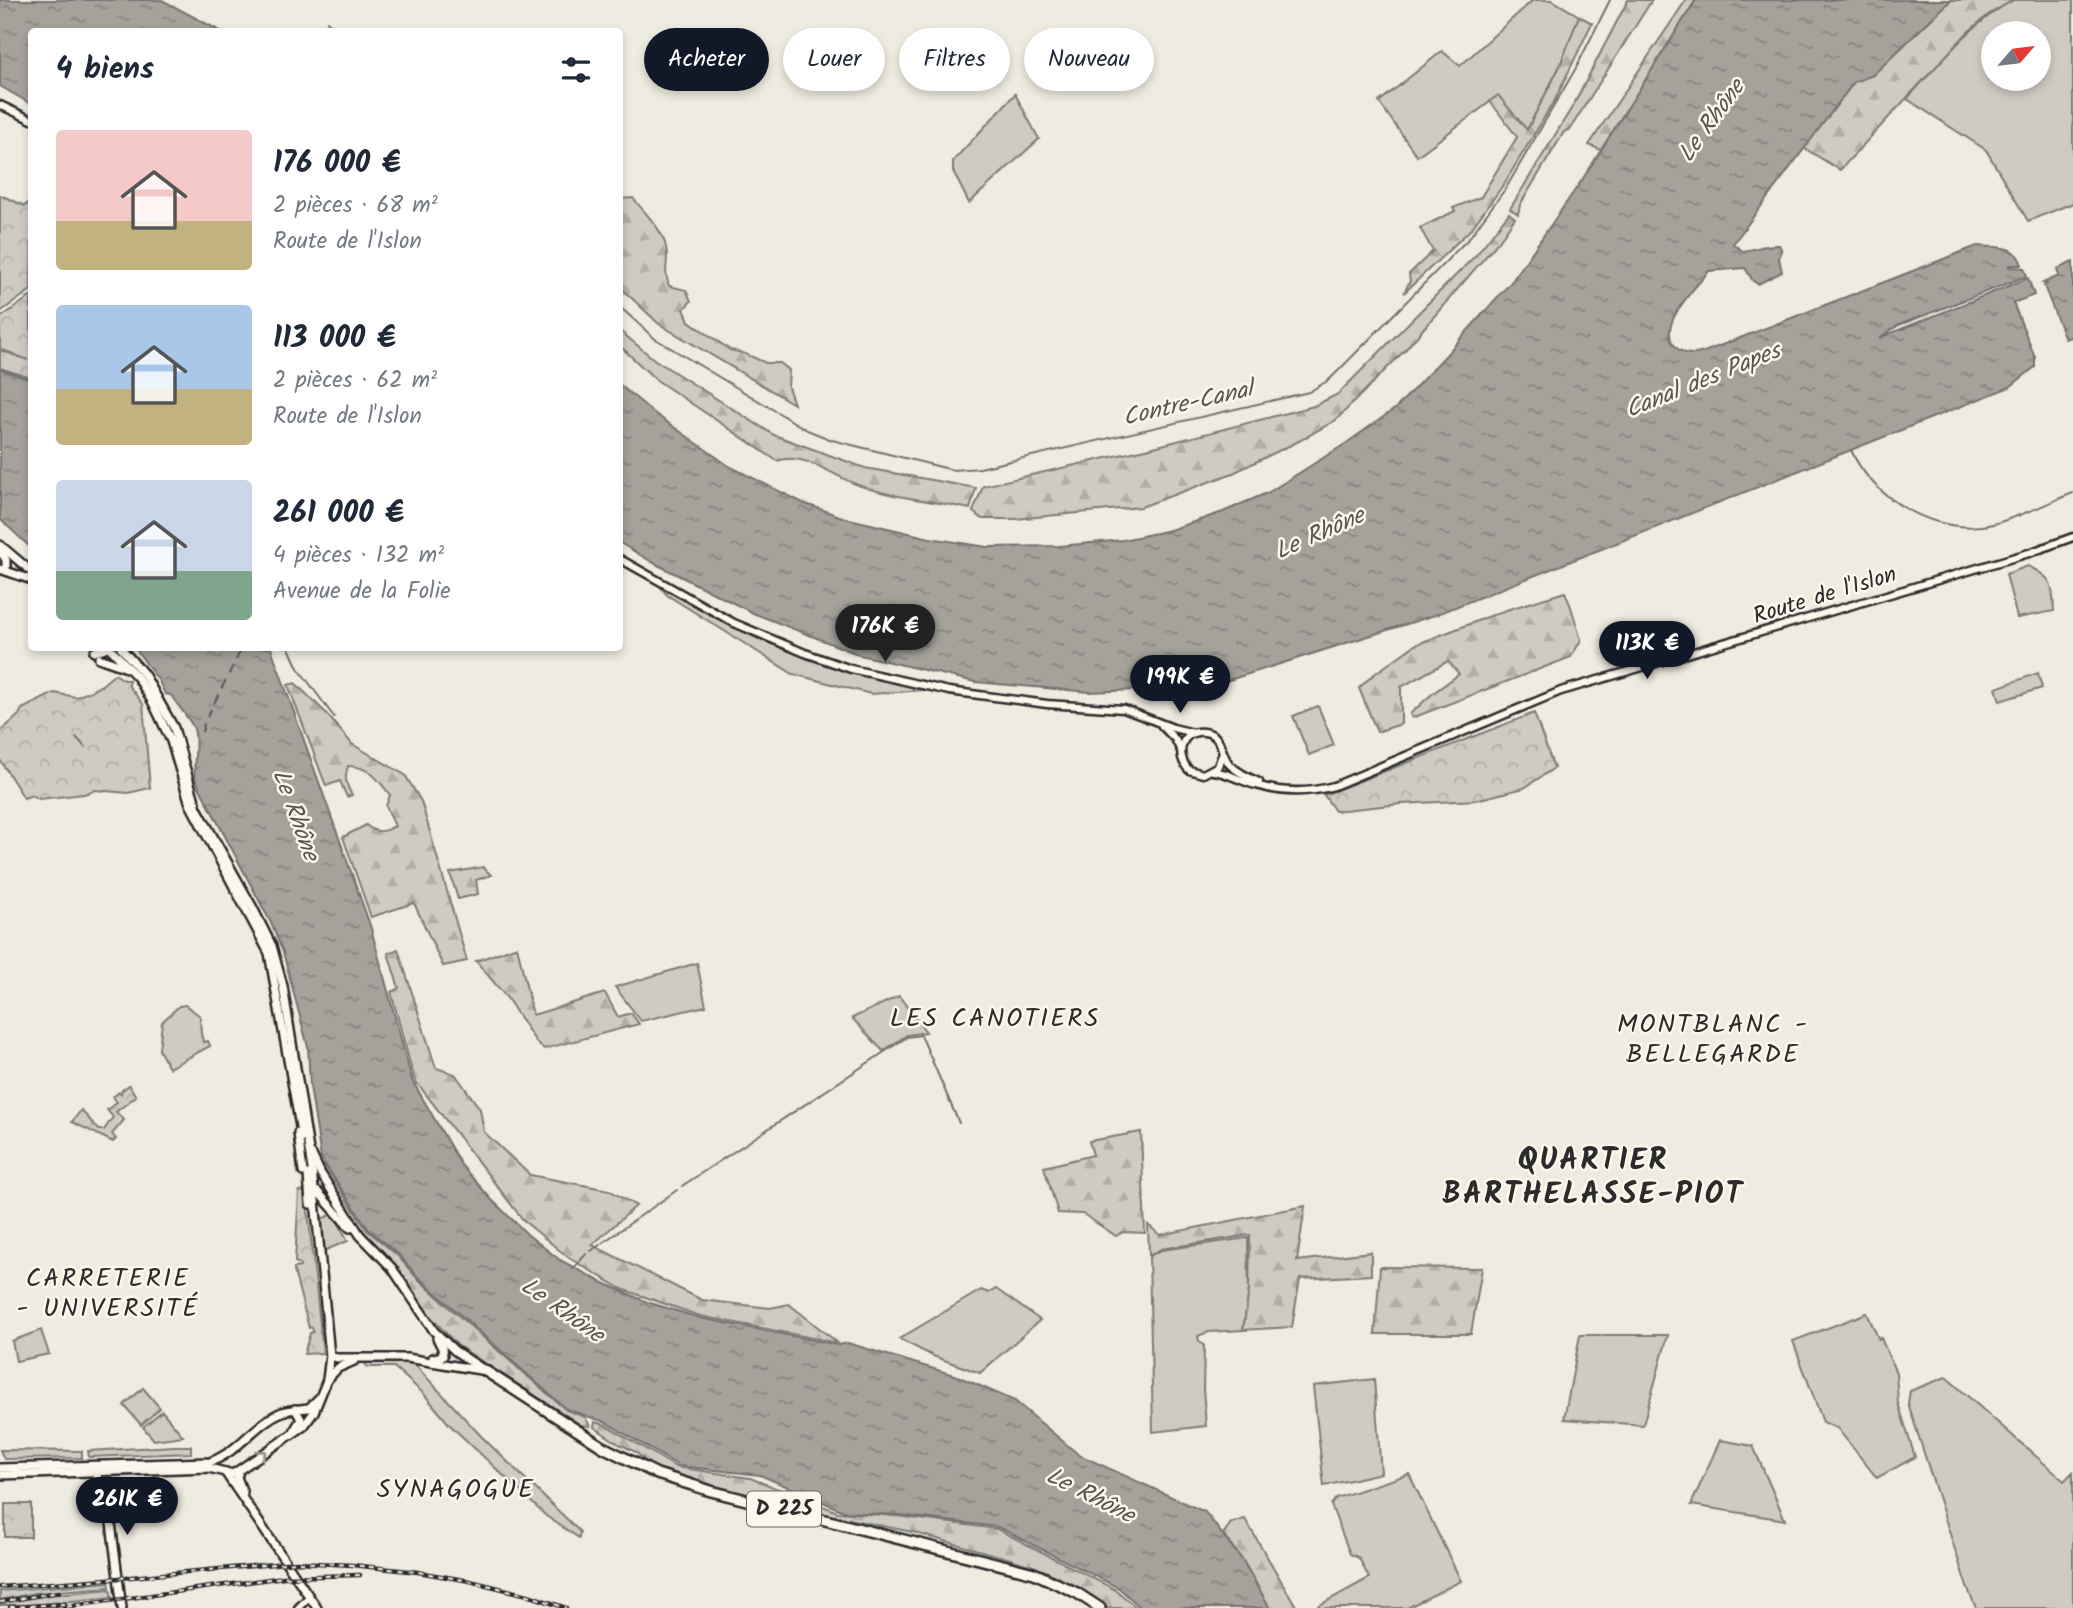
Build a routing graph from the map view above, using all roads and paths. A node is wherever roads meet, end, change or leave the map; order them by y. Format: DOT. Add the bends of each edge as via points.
graph roads {
  1 [pos="0,105"];
  2 [pos="28,118"];
  3 [pos="2073,537"];
  4 [pos="0,549"];
  5 [pos="623,561"];
  6 [pos="2,568"];
  7 [pos="28,569"];
  8 [pos="28,578"];
  9 [pos="113,651"];
  10 [pos="125,651"];
  11 [pos="96,652"];
  12 [pos="131,670"];
  13 [pos="1158,723"];
  14 [pos="1194,733"];
  15 [pos="1180,749"];
  16 [pos="1223,752"];
  17 [pos="1213,771"];
  18 [pos="1270,788"];
  19 [pos="295,1101"];
  20 [pos="305,1131"];
  21 [pos="303,1172"];
  22 [pos="316,1190"];
  23 [pos="310,1203"];
  24 [pos="352,1223"];
  25 [pos="400,1279"];
  26 [pos="434,1331"];
  27 [pos="330,1356"];
  28 [pos="362,1359"];
  29 [pos="416,1359"];
  30 [pos="485,1370"];
  31 [pos="327,1380"];
  32 [pos="297,1412"];
  33 [pos="290,1434"];
  34 [pos="228,1454"];
  35 [pos="210,1462"];
  36 [pos="106,1466"];
  37 [pos="90,1467"];
  38 [pos="0,1468"];
  39 [pos="221,1470"];
  40 [pos="239,1471"];
  41 [pos="97,1473"];
  42 [pos="0,1475"];
  43 [pos="247,1506"];
  44 [pos="309,1597"];
  45 [pos="122,1608"];
  46 [pos="298,1608"];
  47 [pos="317,1608"];
  48 [pos="1100,1608"];
  1 -- 2 [label="street"];
  3 -- 18 [label="street, Route de l'Islon" via="1561,691 1334,786 1296,792"];
  4 -- 6 [label="main road"];
  4 -- 7 [label="main road"];
  5 -- 13 [label="street" via="734,623 851,669 949,691 1124,709"];
  6 -- 8 [label="main road"];
  9 -- 12 [label="main road"];
  10 -- 20 [label="main road" via="144,674 174,728 197,808 258,917 279,966"];
  11 -- 12 [label="main road"];
  12 -- 19 [label="main road" via="166,728 186,796 267,947"];
  13 -- 14 [label="street"];
  13 -- 15 [label="street"];
  14 -- 15 [label="street"];
  14 -- 16 [label="street" via="1213,735"];
  15 -- 17 [label="street" via="1189,770"];
  16 -- 17 [label="street"];
  16 -- 18 [label="street, Route de l'Islon" via="1228,763"];
  17 -- 18 [label="street, Route de l'Islon"];
  19 -- 21 [label="main road"];
  19 -- 23 [label="main road"];
  20 -- 22 [label="main road"];
  20 -- 24 [label="main road" via="316,1165"];
  22 -- 23 [label="main road" via="311,1192"];
  22 -- 24 [label="main road" via="321,1186 327,1190"];
  22 -- 25 [label="main road" via="371,1254"];
  22 -- 27 [label="main road"];
  23 -- 32 [label="main road" via="326,1356 321,1390 311,1407"];
  24 -- 25 [label="main road, D 225"];
  25 -- 26 [label="main road, D 225"];
  26 -- 29 [label="main road" via="443,1356"];
  26 -- 30 [label="main road, D 225"];
  27 -- 28 [label="main road"];
  27 -- 31 [label="main road"];
  28 -- 29 [label="main road"];
  28 -- 31 [label="main road" via="342,1366"];
  29 -- 30 [label="main road"];
  30 -- 48 [label="highway, D 225" via="603,1447 657,1474 1034,1573"];
  31 -- 33 [label="main road" via="314,1412"];
  32 -- 33 [label="main road" via="299,1426"];
  32 -- 34 [label="main road" via="277,1415"];
  40 -- 33 [label="main road, one-way"];
  34 -- 35 [label="main road"];
  34 -- 39 [label="main road"];
  35 -- 36 [label="main road"];
  35 -- 39 [label="main road"];
  36 -- 37 [label="main road"];
  36 -- 41 [label="main road"];
  37 -- 38 [label="main road"];
  37 -- 41 [label="main road"];
  39 -- 40 [label="main road"];
  39 -- 41 [label="main road"];
  39 -- 43 [label="main road"];
  40 -- 43 [label="main road" via="237,1480"];
  41 -- 42 [label="main road"];
  41 -- 45 [label="main road" via="111,1523"];
  43 -- 44 [label="main road"];
  44 -- 46 [label="street"];
  44 -- 47 [label="main road"];
}
